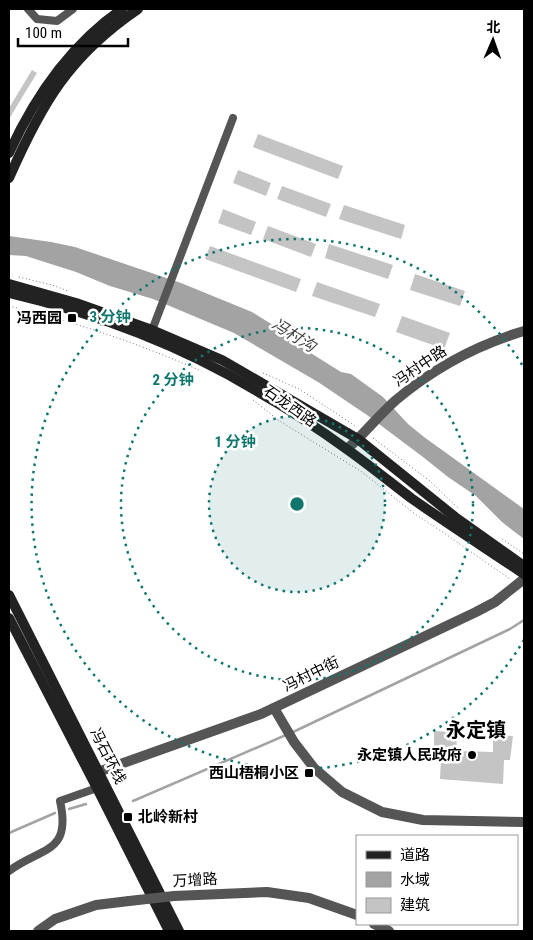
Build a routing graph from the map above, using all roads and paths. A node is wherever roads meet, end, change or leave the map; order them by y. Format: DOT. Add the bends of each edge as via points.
graph roads {
  1 [pos="28,9"];
  2 [pos="73,9"];
  3 [pos="122,9"];
  4 [pos="138,9"];
  5 [pos="233,118"];
  6 [pos="9,153"];
  7 [pos="9,178"];
  8 [pos="9,284"];
  9 [pos="9,293"];
  10 [pos="9,306"];
  11 [pos="524,331"];
  12 [pos="150,334"];
  13 [pos="206,373"];
  14 [pos="252,398"];
  15 [pos="358,439"];
  16 [pos="347,449"];
  17 [pos="524,566"];
  18 [pos="524,574"];
  19 [pos="521,582"];
  20 [pos="9,595"];
  21 [pos="9,618"];
  22 [pos="274,708"];
  23 [pos="98,772"];
  24 [pos="97,788"];
  25 [pos="524,822"];
  26 [pos="9,871"];
  27 [pos="356,915"];
  28 [pos="376,925"];
  29 [pos="38,931"];
  30 [pos="169,931"];
  31 [pos="179,931"];
  32 [pos="389,931"];
  1 -- 2 [label="street" via="37,19 57,21"];
  3 -- 6 [label="main road" via="84,40 57,70 39,96"];
  4 -- 7 [label="main road" via="99,39 67,71 33,126"];
  5 -- 12 [label="street"];
  8 -- 12 [label="main road, 石龙西路" via="76,304"];
  9 -- 12 [label="main road, 石龙西路"];
  10 -- 13 [label="path" via="61,318 130,341"];
  11 -- 15 [label="street, 冯村中路" via="468,352 425,377 394,402"];
  12 -- 15 [label="main road, 石龙西路" via="222,360"];
  12 -- 16 [label="main road, 石龙西路" via="254,388"];
  14 -- 19 [label="path, 石龙西路" via="278,420 362,472 415,514"];
  15 -- 16 [label="street, 冯村中路"];
  15 -- 17 [label="main road, 石龙西路" via="455,518"];
  16 -- 18 [label="main road, 石龙西路" via="412,498"];
  19 -- 22 [label="street, 冯村中街" via="476,612"];
  20 -- 23 [label="main road, 冯石环线"];
  21 -- 24 [label="main road, 冯石环线"];
  22 -- 23 [label="street, 冯村中街"];
  22 -- 25 [label="street" via="314,768 342,792 382,812 423,820"];
  23 -- 31 [label="main road, 冯石环线"];
  24 -- 26 [label="street" via="60,801 64,818 59,838 49,850"];
  24 -- 30 [label="main road, 冯石环线"];
  27 -- 29 [label="street, 万增路, bridge" via="309,898 267,892 174,896 96,905 54,919"];
  28 -- 32 [label="street"];
}
